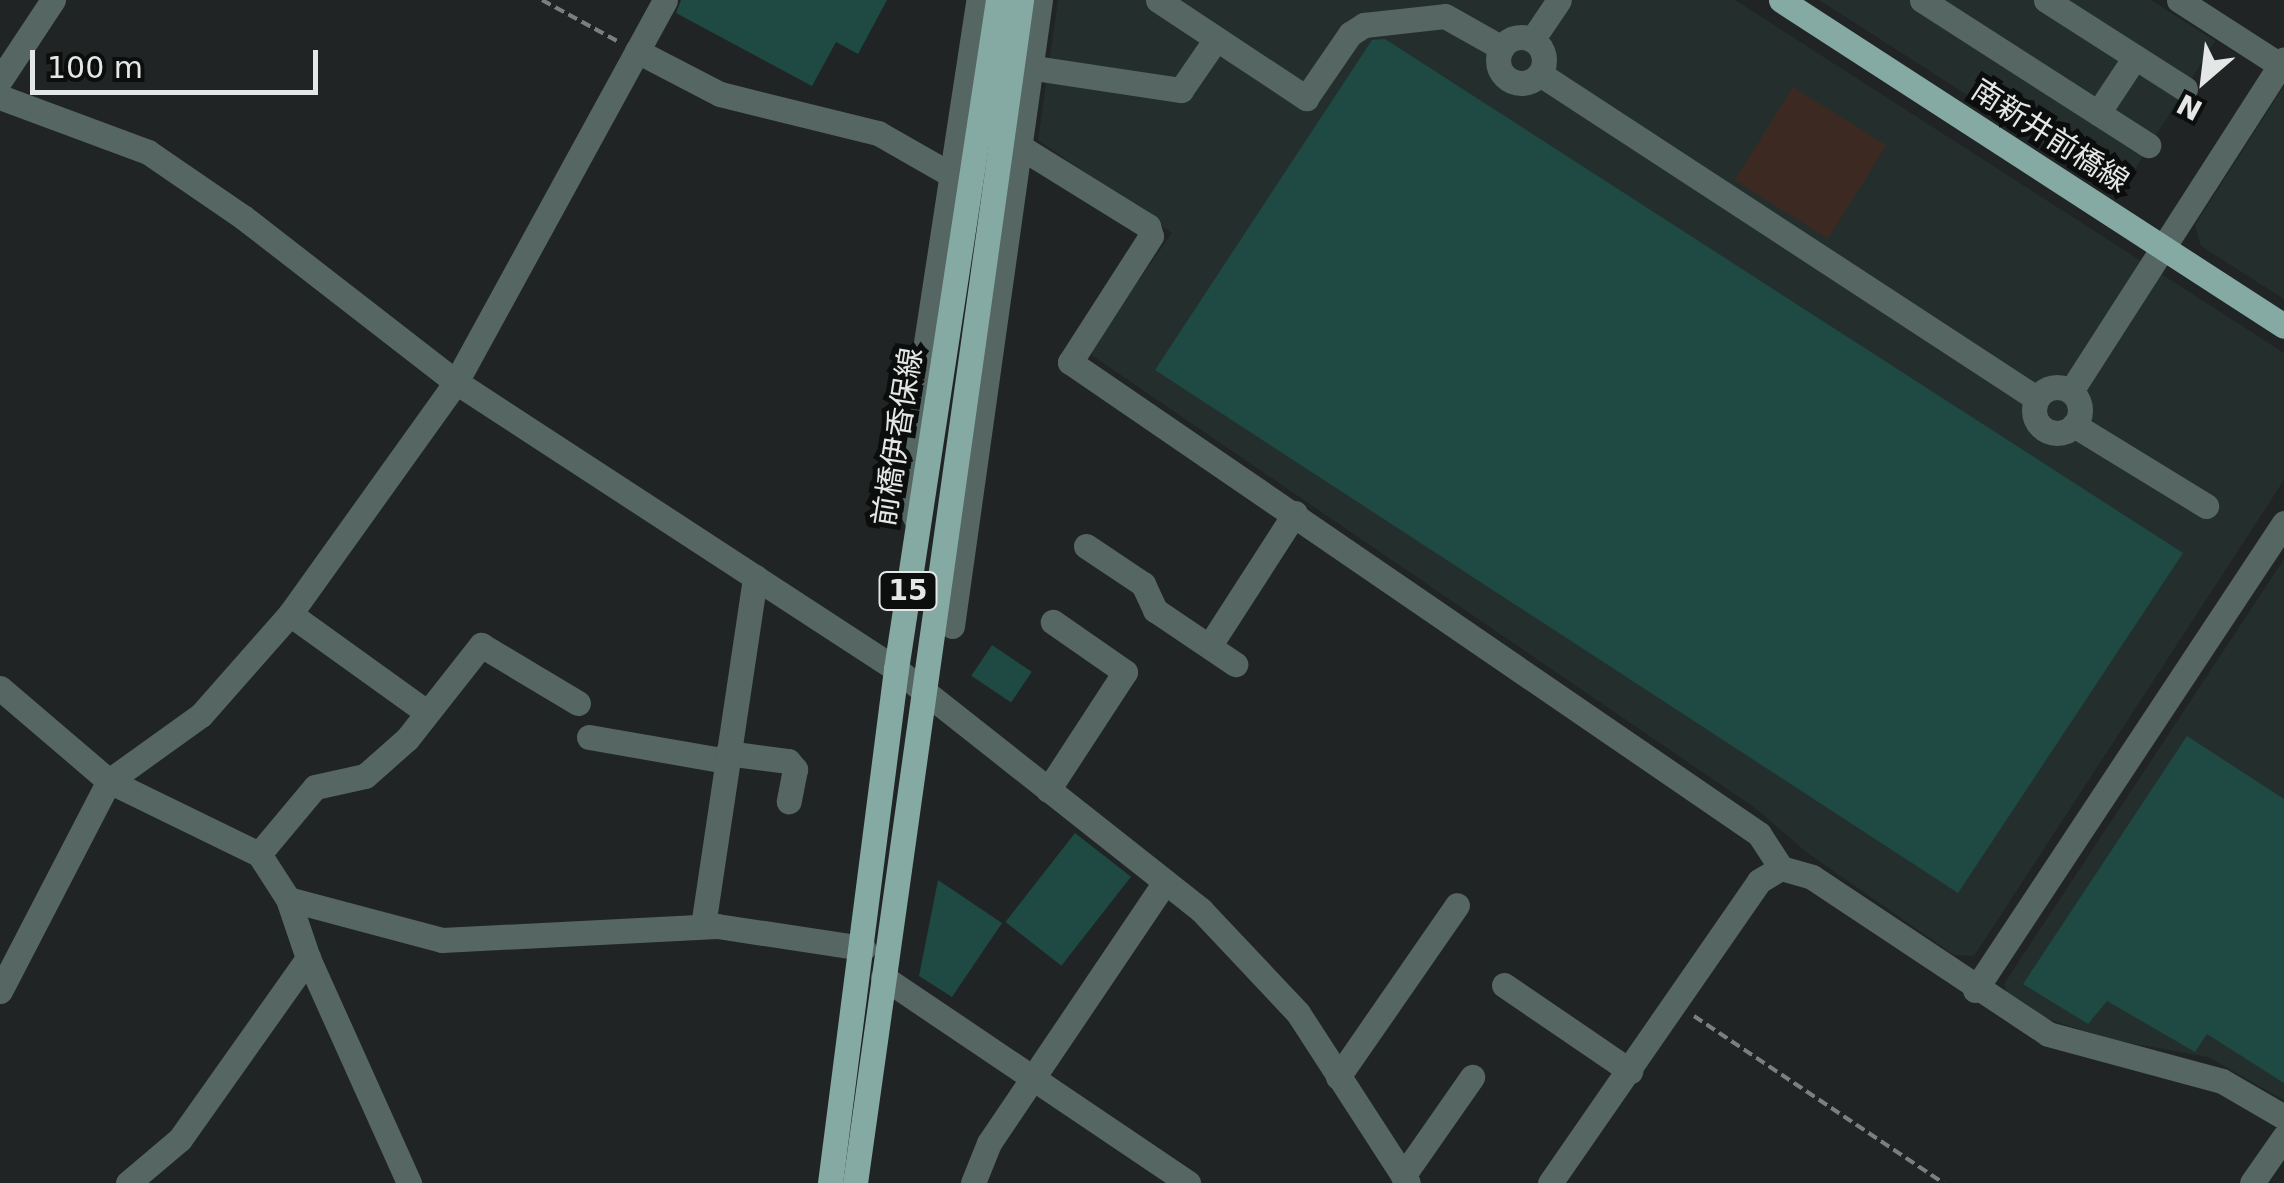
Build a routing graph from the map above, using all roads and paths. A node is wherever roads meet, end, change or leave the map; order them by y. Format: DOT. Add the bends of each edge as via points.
graph roads {
  1 [pos="53,0"];
  2 [pos="542,0"];
  3 [pos="665,0"];
  4 [pos="998,0"];
  5 [pos="1020,0"];
  6 [pos="1040,0"];
  7 [pos="1158,0"];
  8 [pos="1559,0"];
  9 [pos="1781,0"];
  10 [pos="1922,0"];
  11 [pos="2046,0"];
  12 [pos="2179,0"];
  13 [pos="983,17"];
  14 [pos="1216,39"];
  15 [pos="1532,40"];
  16 [pos="1502,48"];
  17 [pos="637,51"];
  18 [pos="2135,56"];
  19 [pos="2282,62"];
  20 [pos="1020,66"];
  21 [pos="1540,74"];
  22 [pos="0,80"];
  23 [pos="2186,89"];
  24 [pos="0,97"];
  25 [pos="2274,98"];
  26 [pos="2098,113"];
  27 [pos="1010,138"];
  28 [pos="2148,145"];
  29 [pos="961,181"];
  30 [pos="2163,249"];
  31 [pos="972,256"];
  32 [pos="2284,326"];
  33 [pos="456,382"];
  34 [pos="2071,391"];
  35 [pos="2036,398"];
  36 [pos="2074,426"];
  37 [pos="2206,506"];
  38 [pos="958,510"];
  39 [pos="1295,513"];
  40 [pos="2284,523"];
  41 [pos="1086,546"];
  42 [pos="755,577"];
  43 [pos="290,614"];
  44 [pos="1052,622"];
  45 [pos="952,626"];
  46 [pos="1210,645"];
  47 [pos="1235,664"];
  48 [pos="896,669"];
  49 [pos="0,688"];
  50 [pos="924,693"];
  51 [pos="578,703"];
  52 [pos="425,711"];
  53 [pos="589,738"];
  54 [pos="727,757"];
  55 [pos="109,782"];
  56 [pos="1048,790"];
  57 [pos="790,801"];
  58 [pos="260,854"];
  59 [pos="1781,868"];
  60 [pos="1165,882"];
  61 [pos="288,899"];
  62 [pos="1457,905"];
  63 [pos="703,926"];
  64 [pos="863,948"];
  65 [pos="308,958"];
  66 [pos="884,977"];
  67 [pos="1504,985"];
  68 [pos="0,990"];
  69 [pos="1975,990"];
  70 [pos="1678,1005"];
  71 [pos="1630,1072"];
  72 [pos="1338,1077"];
  73 [pos="1472,1077"];
  74 [pos="1032,1079"];
  75 [pos="2284,1117"];
  76 [pos="2284,1137"];
  77 [pos="1406,1179"];
  78 [pos="143,1180"];
  79 [pos="408,1183"];
  80 [pos="830,1183"];
  81 [pos="855,1183"];
  82 [pos="974,1183"];
  83 [pos="1188,1183"];
  84 [pos="1550,1183"];
  85 [pos="1943,1183"];
  86 [pos="2252,1183"];
  1 -- 22 [label="street"];
  2 -- 17 [label="path"];
  3 -- 17 [label="street"];
  4 -- 13 [label="main road, 前橋伊香保線 / 15"];
  5 -- 20 [label="main road, 前橋伊香保線 / 15"];
  6 -- 20 [label="street"];
  7 -- 14 [label="street"];
  8 -- 15 [label="street"];
  9 -- 30 [label="main road, 南新井前橋線"];
  10 -- 26 [label="street"];
  11 -- 18 [label="street"];
  12 -- 19 [label="street"];
  13 -- 29 [label="main road, 前橋伊香保線 / 15"];
  14 -- 16 [label="street" via="1306,98 1350,34 1364,25 1445,16"];
  14 -- 20 [label="street" via="1181,90"];
  15 -- 16 [label="street" via="1517,38"];
  15 -- 21 [label="street" via="1544,60"];
  16 -- 21 [label="street" via="1498,66 1506,78 1527,83"];
  17 -- 29 [label="street" via="720,94 878,133"];
  17 -- 33 [label="street"];
  18 -- 23 [label="street"];
  18 -- 26 [label="street"];
  19 -- 25 [label="street"];
  20 -- 27 [label="main road, 前橋伊香保線 / 15"];
  21 -- 35 [label="street"];
  24 -- 33 [label="street" via="148,152"];
  25 -- 30 [label="street"];
  26 -- 28 [label="street"];
  27 -- 31 [label="main road, 前橋伊香保線 / 15"];
  27 -- 39 [label="street" via="1148,226 1151,236 1070,362"];
  29 -- 31 [label="main road, 前橋伊香保線 / 15"];
  30 -- 32 [label="main road, 南新井前橋線"];
  30 -- 34 [label="street"];
  31 -- 38 [label="main road, 前橋伊香保線 / 15"];
  31 -- 48 [label="main road, 前橋伊香保線 / 15"];
  33 -- 42 [label="street"];
  33 -- 43 [label="street"];
  34 -- 35 [label="street" via="2048,387"];
  34 -- 36 [label="street" via="2080,411"];
  35 -- 36 [label="street" via="2040,426 2061,433"];
  36 -- 37 [label="street"];
  38 -- 45 [label="street"];
  38 -- 50 [label="main road, 前橋伊香保線 / 15"];
  39 -- 46 [label="street"];
  39 -- 59 [label="street" via="1759,834"];
  40 -- 69 [label="street"];
  41 -- 46 [label="street" via="1143,584 1155,610"];
  42 -- 48 [label="street"];
  42 -- 54 [label="street"];
  43 -- 52 [label="street"];
  43 -- 55 [label="street" via="202,715"];
  44 -- 56 [label="street" via="1125,672"];
  46 -- 47 [label="street"];
  48 -- 50 [label="street"];
  48 -- 64 [label="main road, 前橋伊香保線 / 15"];
  49 -- 55 [label="street"];
  50 -- 56 [label="street"];
  50 -- 66 [label="main road, 前橋伊香保線 / 15"];
  51 -- 52 [label="street" via="481,645"];
  52 -- 58 [label="street" via="407,739 365,776 315,787"];
  53 -- 54 [label="street"];
  54 -- 57 [label="street" via="788,762 795,770"];
  54 -- 63 [label="street"];
  55 -- 58 [label="street"];
  55 -- 68 [label="street"];
  56 -- 60 [label="street"];
  58 -- 61 [label="street"];
  59 -- 69 [label="street" via="1812,877"];
  59 -- 70 [label="street" via="1759,880"];
  60 -- 72 [label="street" via="1298,1013"];
  60 -- 74 [label="street"];
  61 -- 63 [label="street" via="442,940"];
  61 -- 65 [label="street"];
  62 -- 72 [label="street"];
  63 -- 64 [label="street"];
  64 -- 80 [label="main road, 前橋伊香保線 / 15"];
  65 -- 78 [label="street" via="180,1139"];
  65 -- 79 [label="street"];
  66 -- 74 [label="street"];
  66 -- 81 [label="main road, 前橋伊香保線 / 15"];
  67 -- 71 [label="street"];
  69 -- 75 [label="street" via="2048,1034 2222,1081"];
  70 -- 71 [label="street"];
  70 -- 85 [label="path"];
  71 -- 84 [label="street"];
  72 -- 77 [label="street"];
  73 -- 77 [label="street"];
  74 -- 82 [label="street" via="989,1143"];
  74 -- 83 [label="street"];
  76 -- 86 [label="street"];
}
